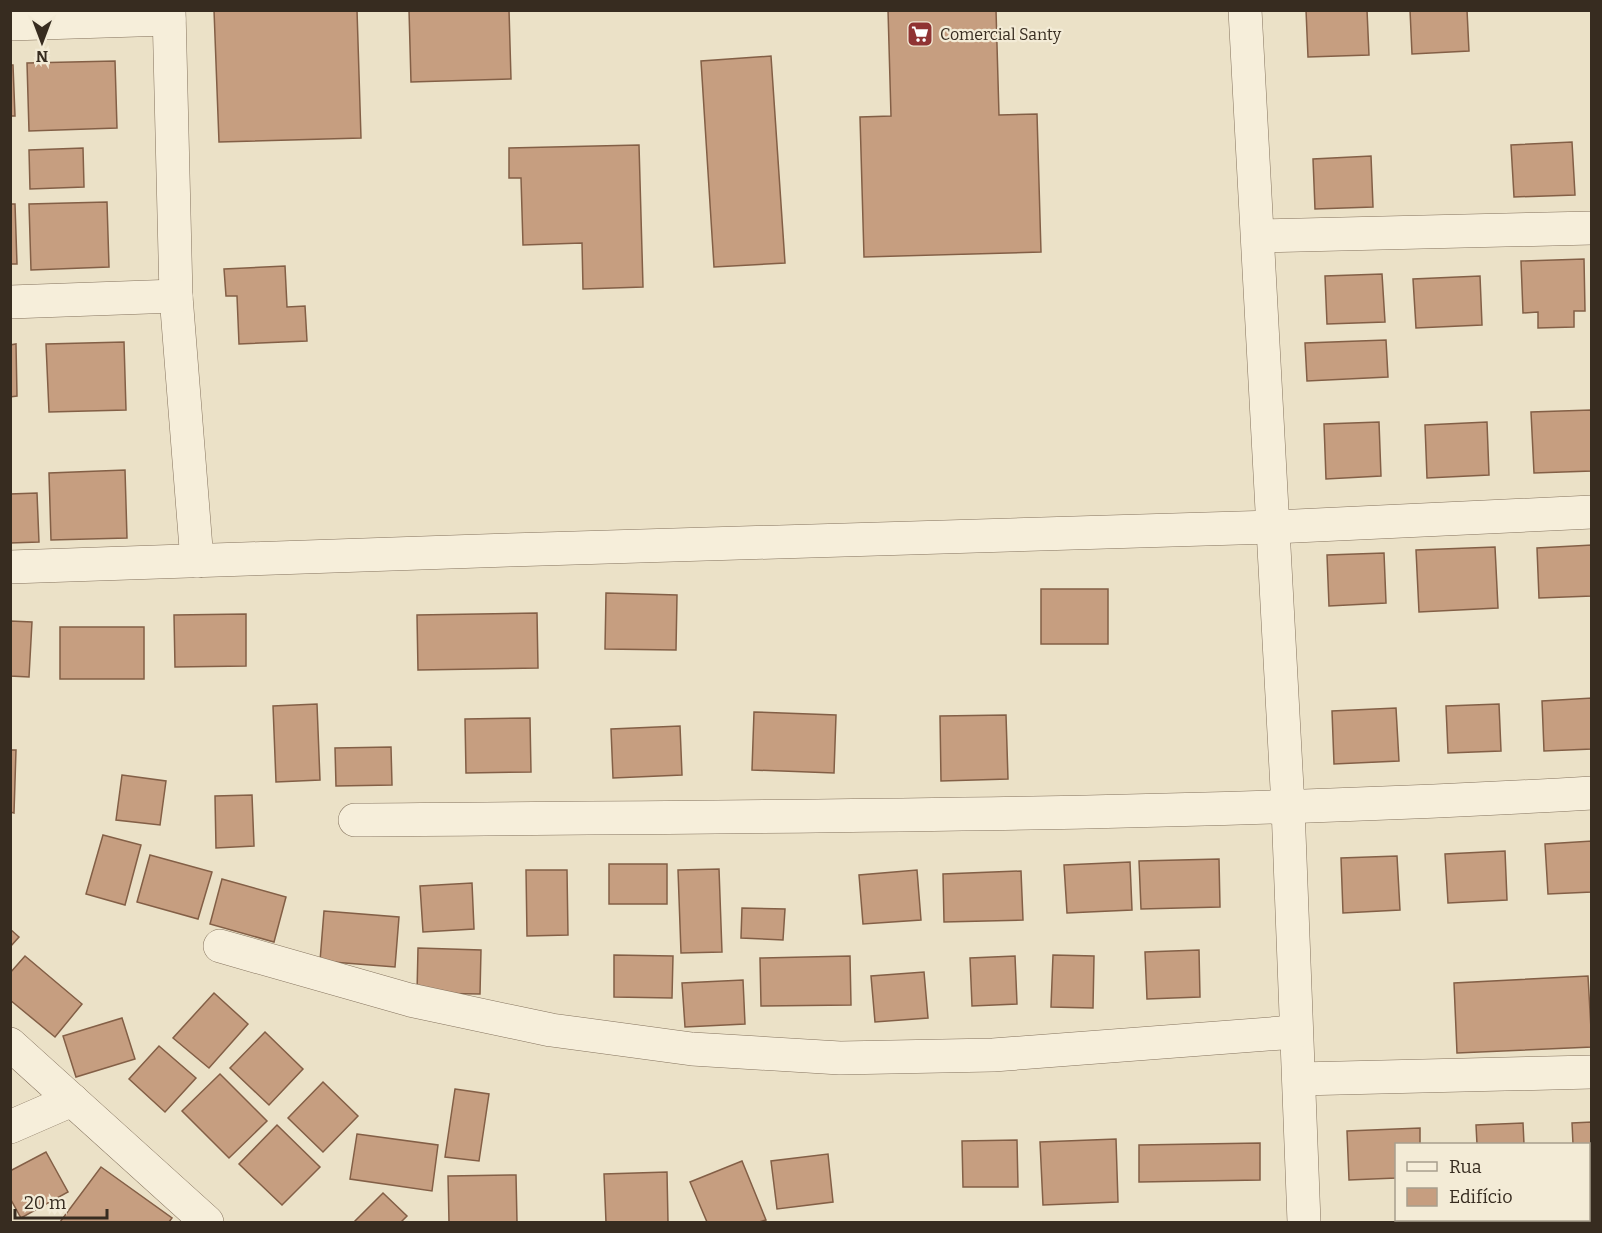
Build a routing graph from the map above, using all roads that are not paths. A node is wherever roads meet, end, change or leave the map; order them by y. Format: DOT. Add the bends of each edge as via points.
graph roads {
  1 [pos="1245,10"];
  2 [pos="169,15"];
  3 [pos="10,24"];
  4 [pos="1592,228"];
  5 [pos="1258,236"];
  6 [pos="176,296"];
  7 [pos="10,302"];
  8 [pos="1592,512"];
  9 [pos="1274,527"];
  10 [pos="197,561"];
  11 [pos="10,567"];
  12 [pos="1592,793"];
  13 [pos="1288,807"];
  14 [pos="355,820"];
  15 [pos="219,946"];
  16 [pos="1295,1032"];
  17 [pos="10,1044"];
  18 [pos="1592,1072"];
  19 [pos="1299,1079"];
  20 [pos="72,1100"];
  21 [pos="10,1128"];
  22 [pos="207,1222"];
  23 [pos="1304,1222"];
  1 -- 5 [label="street"];
  2 -- 3 [label="street"];
  2 -- 6 [label="street"];
  4 -- 5 [label="street"];
  5 -- 9 [label="street"];
  6 -- 7 [label="street"];
  6 -- 10 [label="street"];
  8 -- 9 [label="street"];
  9 -- 10 [label="street"];
  9 -- 13 [label="street"];
  10 -- 11 [label="street"];
  12 -- 13 [label="street"];
  13 -- 14 [label="street"];
  13 -- 16 [label="street"];
  15 -- 16 [label="street" via="410,1000 551,1030 692,1049 840,1058 993,1055"];
  16 -- 19 [label="street"];
  17 -- 20 [label="street"];
  18 -- 19 [label="street"];
  19 -- 23 [label="street"];
  20 -- 21 [label="street"];
  20 -- 22 [label="street"];
}
